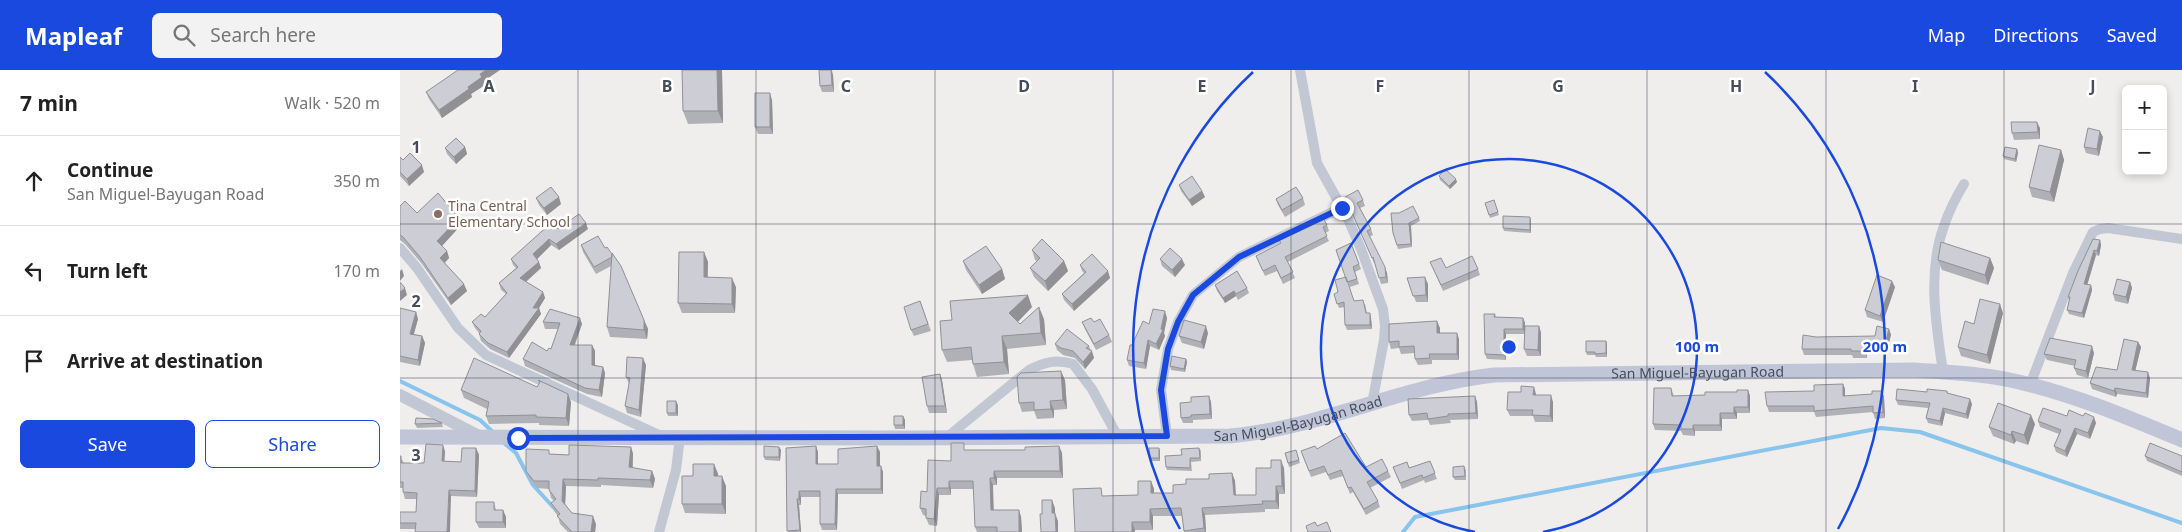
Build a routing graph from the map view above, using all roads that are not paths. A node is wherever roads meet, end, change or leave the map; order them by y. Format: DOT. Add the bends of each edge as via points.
graph roads {
  1 [pos="1300,70"];
  2 [pos="1964,184"];
  3 [pos="1342,208"];
  4 [pos="2182,239"];
  5 [pos="400,248"];
  6 [pos="1943,372"];
  7 [pos="2030,385"];
  8 [pos="400,395"];
  9 [pos="1372,404"];
  10 [pos="662,436"];
  11 [pos="1167,436"];
  12 [pos="400,437"];
  13 [pos="680,437"];
  14 [pos="1118,437"];
  15 [pos="946,438"];
  16 [pos="488,439"];
  17 [pos="2182,440"];
  18 [pos="659,532"];
  1 -- 3 [label="street" via="1317,163"];
  2 -- 6 [label="street" via="1943,227 1937,255 1935,309"];
  3 -- 9 [label="street" via="1361,249 1386,326"];
  3 -- 11 [label="street" via="1239,257 1193,295 1168,349 1161,390"];
  4 -- 7 [label="street" via="2108,228 2093,232 2073,273"];
  5 -- 10 [label="street" via="458,328 486,355"];
  6 -- 7 [label="main road, San Miguel-Bayugan Road" via="1981,374"];
  6 -- 9 [label="main road, San Miguel-Bayugan Road" via="1514,373 1466,378"];
  7 -- 17 [label="main road, San Miguel-Bayugan Road" via="2080,400"];
  8 -- 16 [label="street"];
  9 -- 11 [label="main road, San Miguel-Bayugan Road" via="1260,433"];
  10 -- 13 [label="main road, San Miguel-Bayugan Road"];
  10 -- 16 [label="main road, San Miguel-Bayugan Road"];
  11 -- 14 [label="main road, San Miguel-Bayugan Road"];
  12 -- 16 [label="main road, San Miguel-Bayugan Road"];
  13 -- 15 [label="main road, San Miguel-Bayugan Road"];
  13 -- 18 [label="street" via="676,470"];
  14 -- 15 [label="main road, San Miguel-Bayugan Road"];
  14 -- 15 [label="street" via="1092,389 1073,364 1052,361 1030,370"];
}
